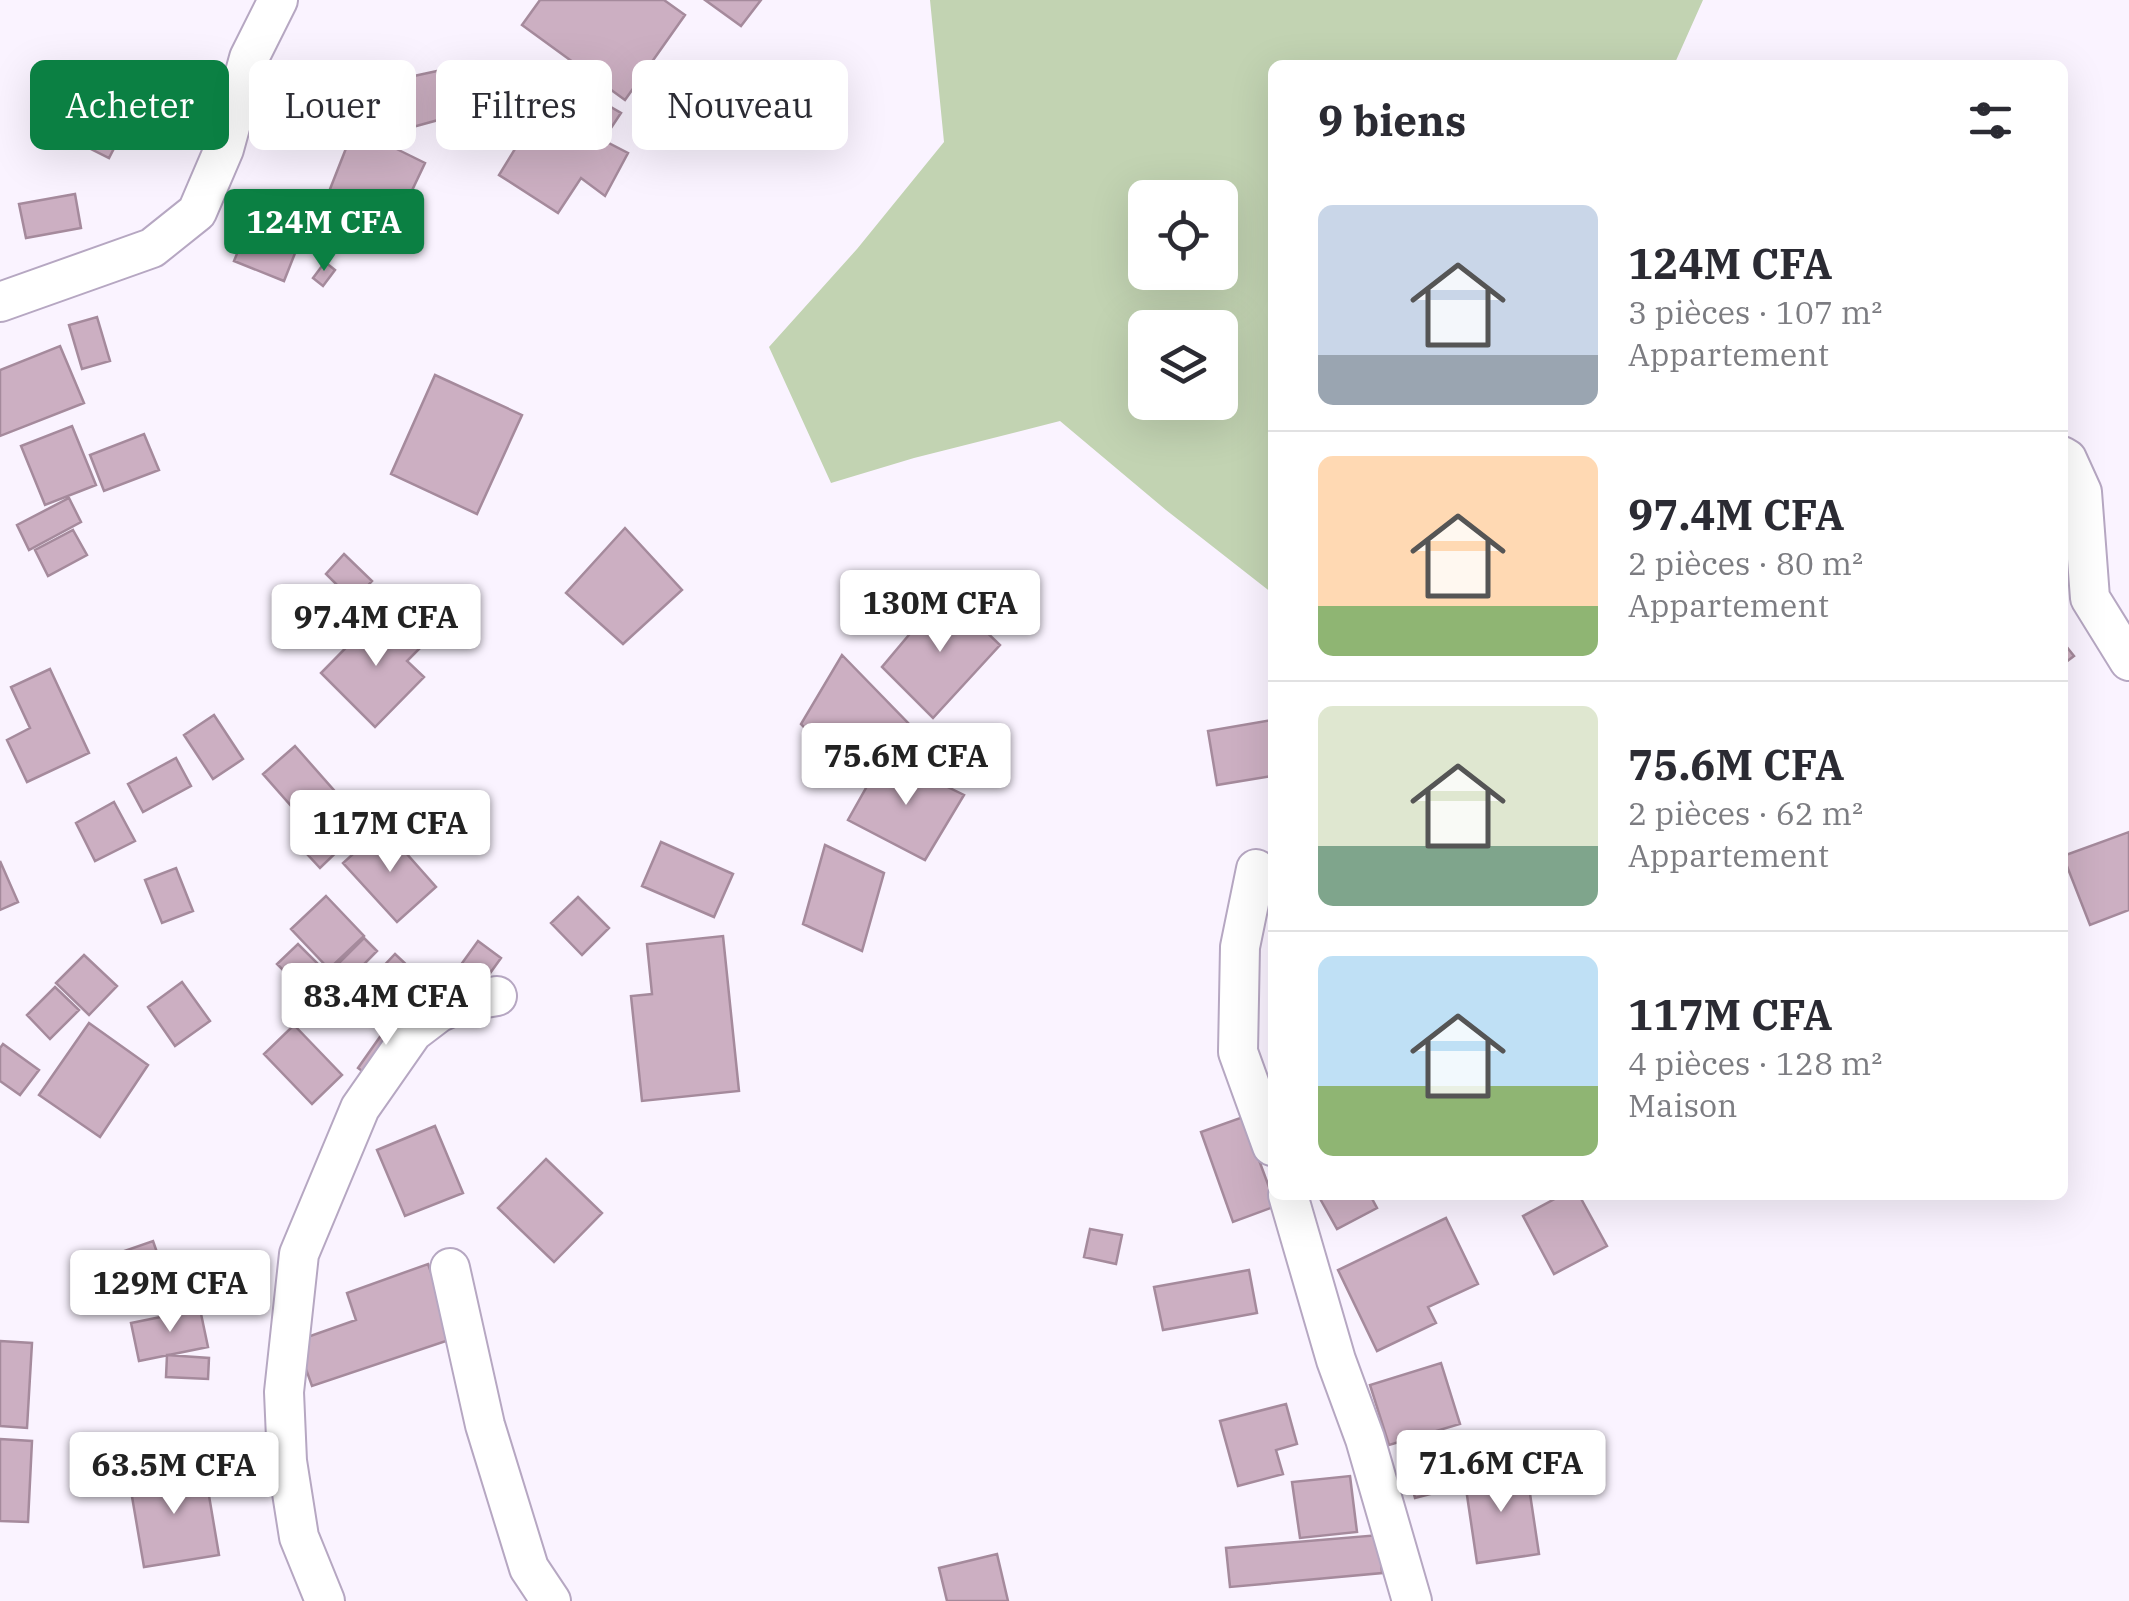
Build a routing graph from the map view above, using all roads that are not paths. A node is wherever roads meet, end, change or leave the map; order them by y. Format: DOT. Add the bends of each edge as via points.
graph roads {
  1 [pos="278,0"];
  2 [pos="0,302"];
  3 [pos="2068,461"];
  4 [pos="2129,661"];
  5 [pos="1256,870"];
  6 [pos="498,996"];
  7 [pos="1268,1135"];
  8 [pos="1289,1200"];
  9 [pos="450,1268"];
  10 [pos="326,1601"];
  11 [pos="551,1601"];
  12 [pos="1412,1601"];
  1 -- 2 [label="street" via="249,58 224,149 197,212 152,248"];
  3 -- 4 [label="street" via="2082,492 2090,598"];
  5 -- 7 [label="street" via="1240,947 1238,1052"];
  6 -- 10 [label="street" via="462,1002 413,1032 360,1108 299,1254 284,1392 288,1461 299,1537"];
  8 -- 12 [label="street"];
  9 -- 11 [label="street" via="485,1425 528,1568"];
}
